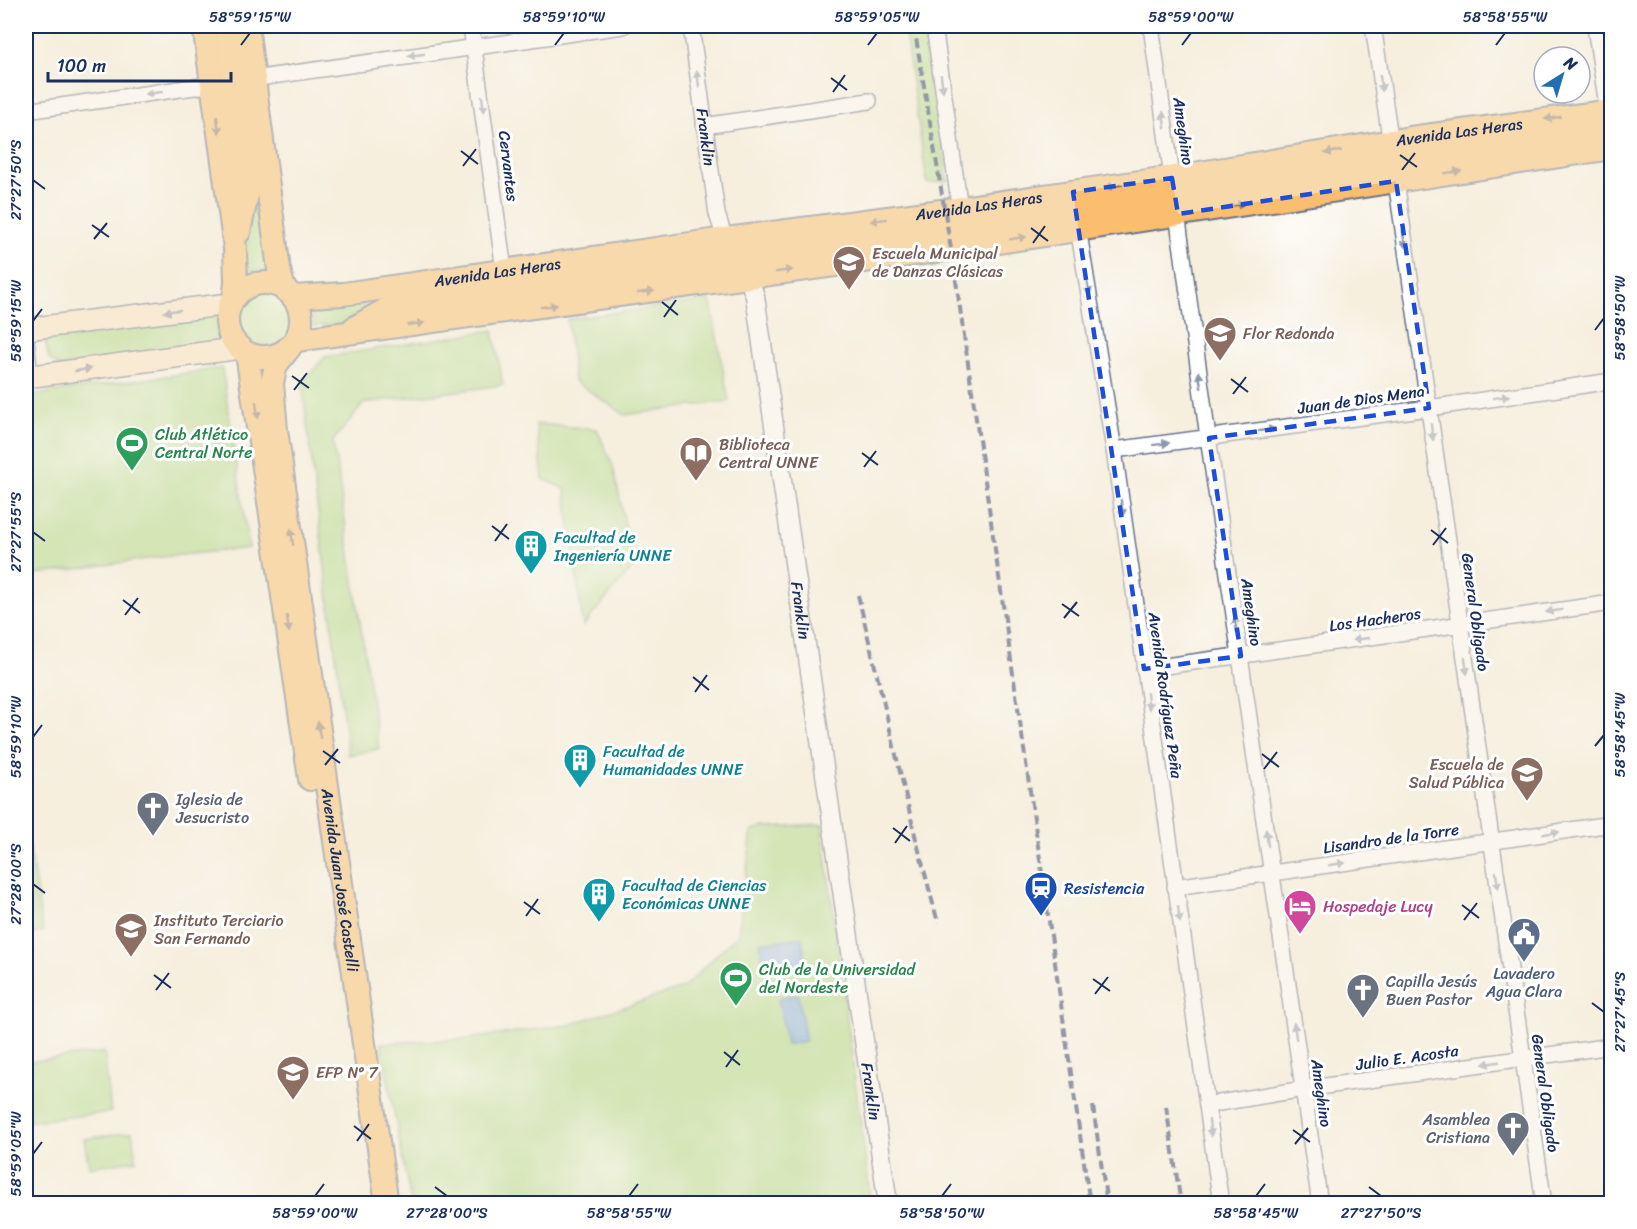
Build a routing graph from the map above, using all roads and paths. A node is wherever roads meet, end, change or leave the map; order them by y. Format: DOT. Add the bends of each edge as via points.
graph roads {
  1 [pos="204,26"];
  2 [pos="226,26"];
  3 [pos="247,26"];
  4 [pos="471,26"];
  5 [pos="623,26"];
  6 [pos="691,26"];
  7 [pos="934,26"];
  8 [pos="1151,26"];
  9 [pos="1373,26"];
  10 [pos="1595,26"];
  11 [pos="474,46"];
  12 [pos="233,82"];
  13 [pos="868,100"];
  14 [pos="26,111"];
  15 [pos="704,126"];
  16 [pos="1611,128"];
  17 [pos="1393,162"];
  18 [pos="248,190"];
  19 [pos="1175,195"];
  20 [pos="1076,210"];
  21 [pos="963,227"];
  22 [pos="276,245"];
  23 [pos="235,248"];
  24 [pos="731,248"];
  25 [pos="748,277"];
  26 [pos="506,291"];
  27 [pos="289,293"];
  28 [pos="343,294"];
  29 [pos="232,303"];
  30 [pos="387,309"];
  31 [pos="26,329"];
  32 [pos="345,333"];
  33 [pos="26,338"];
  34 [pos="293,344"];
  35 [pos="244,351"];
  36 [pos="28,377"];
  37 [pos="1611,381"];
  38 [pos="1429,408"];
  39 [pos="1209,438"];
  40 [pos="1114,450"];
  41 [pos="1611,603"];
  42 [pos="1460,625"];
  43 [pos="1241,656"];
  44 [pos="1144,669"];
  45 [pos="1611,824"];
  46 [pos="1491,842"];
  47 [pos="1271,873"];
  48 [pos="1175,886"];
  49 [pos="1611,1046"];
  50 [pos="1523,1059"];
  51 [pos="1304,1089"];
  52 [pos="1207,1105"];
  53 [pos="372,1203"];
  54 [pos="387,1203"];
  55 [pos="888,1203"];
  56 [pos="1221,1203"];
  57 [pos="1320,1203"];
  58 [pos="1544,1203"];
  1 -- 12 [label="main road"];
  2 -- 12 [label="main road"];
  3 -- 12 [label="main road"];
  4 -- 11 [label="street, Cervantes"];
  5 -- 11 [label="street"];
  15 -- 6 [label="street, Franklin, one-way"];
  7 -- 21 [label="street, one-way"];
  19 -- 8 [label="street, Ameghino, one-way"];
  9 -- 17 [label="street, General Obligado, one-way"];
  10 -- 16 [label="street"];
  11 -- 12 [label="street, one-way"];
  11 -- 26 [label="street, Cervantes, one-way"];
  12 -- 14 [label="street, one-way"];
  12 -- 18 [label="main road"];
  12 -- 22 [label="main road"];
  12 -- 23 [label="main road, one-way"];
  13 -- 15 [label="street"];
  15 -- 24 [label="street, Franklin" via="717,214"];
  16 -- 17 [label="main road, Avenida Las Heras"];
  17 -- 19 [label="main road, Avenida Las Heras"];
  17 -- 38 [label="street, General Obligado, one-way"];
  18 -- 22 [label="main road"];
  18 -- 23 [label="main road"];
  19 -- 20 [label="main road, Avenida Las Heras"];
  39 -- 19 [label="street, Ameghino, one-way"];
  20 -- 21 [label="main road, Avenida Las Heras"];
  20 -- 40 [label="street, Avenida Rodríguez Peña, one-way"];
  21 -- 24 [label="main road, Avenida Las Heras"];
  25 -- 21 [label="main road, Avenida Las Heras, one-way"];
  22 -- 27 [label="main road"];
  23 -- 29 [label="main road"];
  24 -- 25 [label="street, Franklin"];
  24 -- 26 [label="main road, Avenida Las Heras"];
  26 -- 25 [label="main road, Avenida Las Heras, one-way"];
  25 -- 55 [label="street, Franklin" via="755,296"];
  26 -- 28 [label="main road, Avenida Las Heras"];
  26 -- 30 [label="main road, Avenida Las Heras"];
  32 -- 26 [label="main road, Avenida Las Heras, one-way"];
  27 -- 28 [label="main road, Avenida Las Heras"];
  27 -- 29 [label="main road" via="271,284 257,284 244,289"];
  27 -- 34 [label="main road" via="301,318"];
  28 -- 30 [label="main road, Avenida Las Heras"];
  29 -- 31 [label="main road, one-way"];
  29 -- 35 [label="main road" via="230,334"];
  30 -- 32 [label="main road, Avenida Las Heras"];
  32 -- 34 [label="main road, Avenida Las Heras"];
  33 -- 36 [label="street"];
  34 -- 35 [label="main road" via="270,357"];
  54 -- 34 [label="main road, Avenida Juan José Castelli, one-way" via="276,430 272,383 276,364"];
  36 -- 35 [label="main road, one-way"];
  35 -- 53 [label="main road, Avenida Juan José Castelli, one-way"];
  38 -- 37 [label="street, Juan de Dios Mena, one-way"];
  39 -- 38 [label="street, Juan de Dios Mena, one-way"];
  38 -- 42 [label="street, General Obligado, one-way"];
  40 -- 39 [label="street, Juan de Dios Mena, one-way"];
  43 -- 39 [label="street, Ameghino, one-way"];
  40 -- 44 [label="street, Avenida Rodríguez Peña, one-way"];
  41 -- 42 [label="street, Los Hacheros, one-way"];
  42 -- 43 [label="street, Los Hacheros, one-way"];
  42 -- 46 [label="street, General Obligado, one-way"];
  43 -- 44 [label="street, Los Hacheros"];
  47 -- 43 [label="street, Ameghino, one-way"];
  44 -- 48 [label="street, Avenida Rodríguez Peña, one-way"];
  46 -- 45 [label="street, Lisandro de la Torre, one-way"];
  47 -- 46 [label="street, Lisandro de la Torre, one-way"];
  46 -- 50 [label="street, General Obligado, one-way"];
  47 -- 48 [label="street, Lisandro de la Torre"];
  51 -- 47 [label="street, Ameghino, one-way"];
  48 -- 52 [label="street, Avenida Rodríguez Peña, one-way"];
  49 -- 50 [label="street, Julio E. Acosta"];
  50 -- 51 [label="street, Julio E. Acosta, one-way"];
  50 -- 58 [label="street, General Obligado"];
  51 -- 52 [label="street, Julio E. Acosta"];
  51 -- 57 [label="street, Ameghino"];
  52 -- 56 [label="street, Avenida Rodríguez Peña, one-way"];
}
